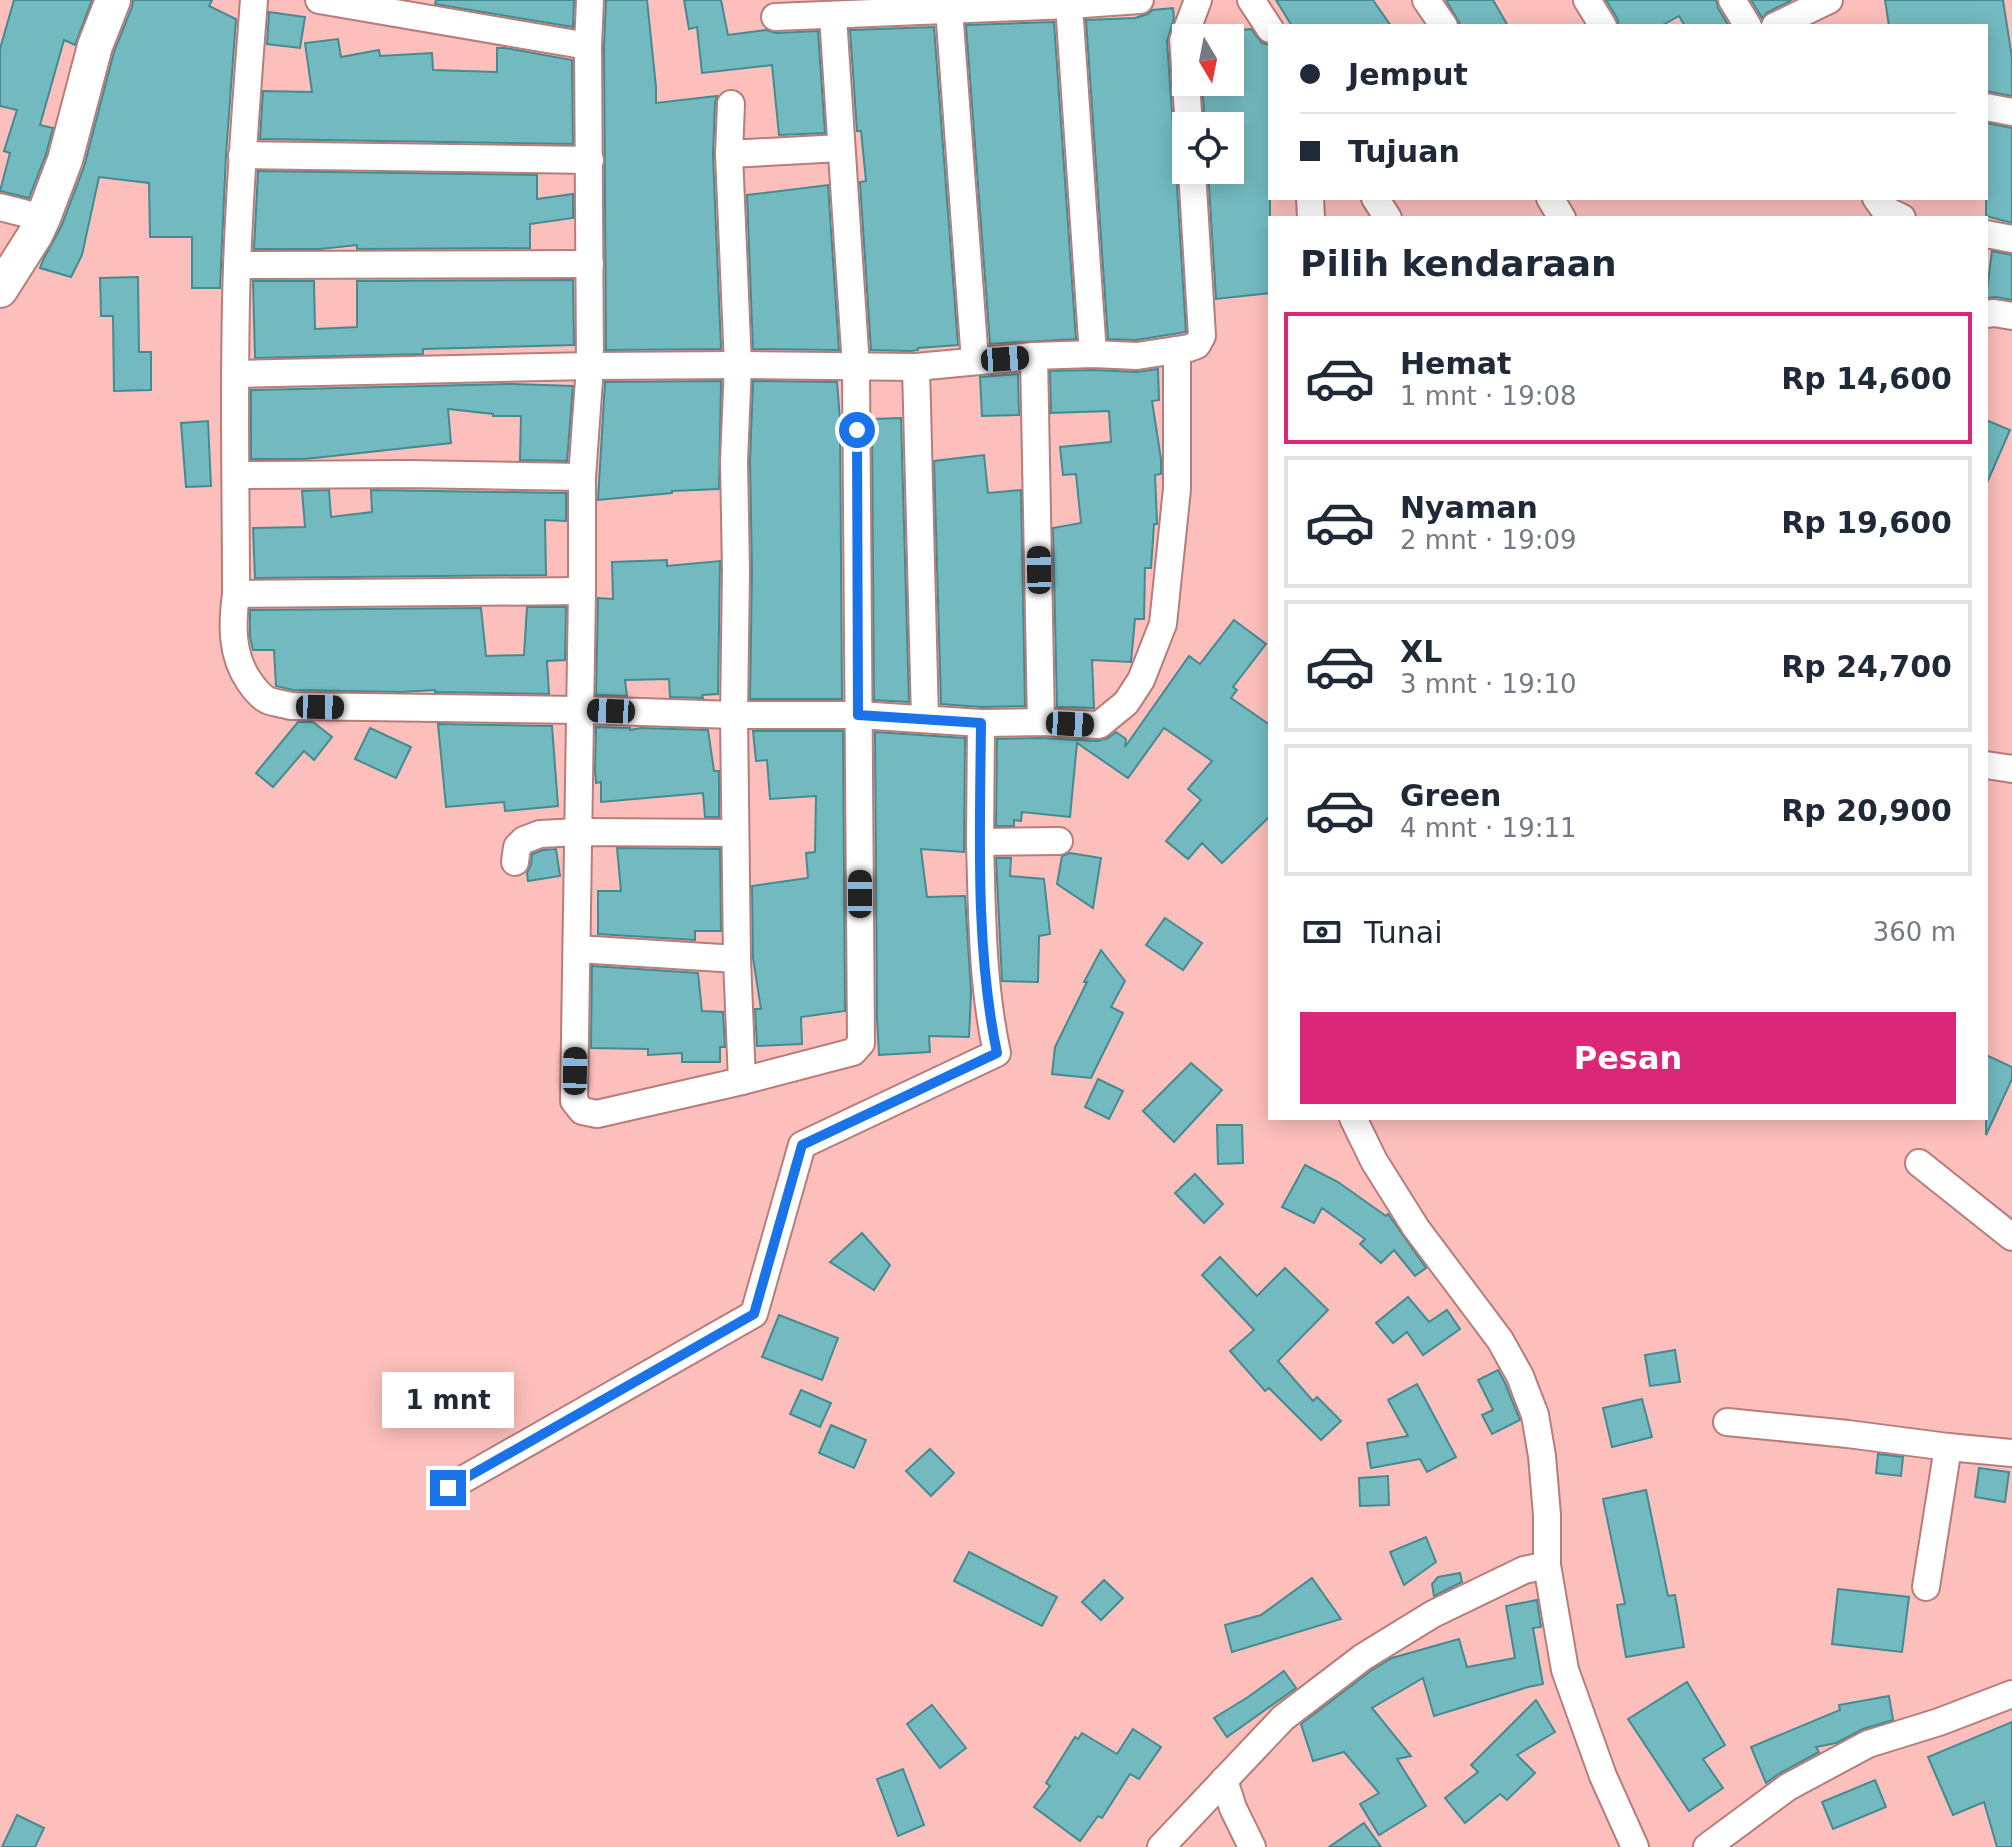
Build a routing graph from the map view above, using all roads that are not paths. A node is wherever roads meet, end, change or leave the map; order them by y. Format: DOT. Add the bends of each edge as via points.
graph roads {
  1 [pos="113,0"];
  2 [pos="254,0"];
  3 [pos="319,0"];
  4 [pos="590,0"];
  5 [pos="1140,0"];
  6 [pos="1198,0"];
  7 [pos="1251,0"];
  8 [pos="1426,0"];
  9 [pos="1587,0"];
  10 [pos="1732,0"];
  11 [pos="1829,0"];
  12 [pos="1069,3"];
  13 [pos="949,9"];
  14 [pos="833,16"];
  15 [pos="775,17"];
  16 [pos="1443,24"];
  17 [pos="1602,24"];
  18 [pos="1747,24"];
  19 [pos="1779,24"];
  20 [pos="1268,26"];
  21 [pos="588,46"];
  22 [pos="731,104"];
  23 [pos="1988,107"];
  24 [pos="1188,112"];
  25 [pos="2012,112"];
  26 [pos="841,148"];
  27 [pos="729,154"];
  28 [pos="242,155"];
  29 [pos="590,160"];
  30 [pos="1193,184"];
  31 [pos="1877,200"];
  32 [pos="0,207"];
  33 [pos="1898,216"];
  34 [pos="43,218"];
  35 [pos="1988,234"];
  36 [pos="2012,239"];
  37 [pos="590,264"];
  38 [pos="237,265"];
  39 [pos="0,290"];
  40 [pos="1988,314"];
  41 [pos="2012,316"];
  42 [pos="1177,350"];
  43 [pos="1093,354"];
  44 [pos="1034,356"];
  45 [pos="975,361"];
  46 [pos="738,365"];
  47 [pos="590,366"];
  48 [pos="856,367"];
  49 [pos="916,367"];
  50 [pos="235,374"];
  51 [pos="236,475"];
  52 [pos="582,477"];
  53 [pos="582,591"];
  54 [pos="236,594"];
  55 [pos="580,710"];
  56 [pos="734,715"];
  57 [pos="858,715"];
  58 [pos="925,719"];
  59 [pos="1041,722"];
  60 [pos="981,723"];
  61 [pos="1988,765"];
  62 [pos="2012,769"];
  63 [pos="579,832"];
  64 [pos="735,833"];
  65 [pos="1059,841"];
  66 [pos="980,842"];
  67 [pos="515,862"];
  68 [pos="577,949"];
  69 [pos="737,959"];
  70 [pos="742,1081"];
  71 [pos="1354,1120"];
  72 [pos="1919,1163"];
  73 [pos="2012,1237"];
  74 [pos="1727,1422"];
  75 [pos="1948,1447"];
  76 [pos="2012,1453"];
  77 [pos="448,1488"];
  78 [pos="1547,1565"];
  79 [pos="1926,1587"];
  80 [pos="2012,1694"];
  81 [pos="1224,1780"];
  82 [pos="1161,1847"];
  83 [pos="1252,1847"];
  84 [pos="1635,1847"];
  85 [pos="1707,1847"];
  1 -- 34 [label="street"];
  2 -- 28 [label="street"];
  3 -- 21 [label="street"];
  4 -- 21 [label="street"];
  5 -- 12 [label="street"];
  6 -- 24 [label="street" via="1183,40"];
  7 -- 20 [label="street"];
  8 -- 16 [label="street"];
  9 -- 17 [label="street"];
  10 -- 18 [label="street"];
  11 -- 19 [label="street"];
  12 -- 13 [label="street"];
  12 -- 43 [label="street"];
  13 -- 14 [label="street"];
  13 -- 45 [label="street"];
  14 -- 15 [label="street"];
  14 -- 26 [label="street"];
  21 -- 29 [label="street"];
  22 -- 27 [label="street"];
  23 -- 25 [label="street"];
  26 -- 27 [label="street"];
  26 -- 48 [label="street"];
  27 -- 46 [label="street"];
  28 -- 29 [label="street"];
  28 -- 38 [label="street"];
  29 -- 37 [label="street"];
  30 -- 42 [label="street" via="1202,336 1197,345"];
  31 -- 33 [label="street"];
  32 -- 34 [label="street"];
  34 -- 39 [label="street"];
  35 -- 36 [label="street"];
  37 -- 38 [label="street"];
  37 -- 47 [label="street"];
  38 -- 50 [label="street"];
  40 -- 41 [label="street"];
  42 -- 43 [label="street" via="1137,356"];
  42 -- 59 [label="street" via="1177,489 1163,624 1141,680 1126,703 1099,725"];
  43 -- 44 [label="street"];
  44 -- 45 [label="street"];
  44 -- 59 [label="street"];
  45 -- 49 [label="street"];
  46 -- 47 [label="street"];
  46 -- 48 [label="street"];
  46 -- 56 [label="street"];
  47 -- 50 [label="street"];
  47 -- 52 [label="street"];
  48 -- 49 [label="street"];
  48 -- 57 [label="street"];
  49 -- 58 [label="street"];
  50 -- 51 [label="street"];
  51 -- 52 [label="street"];
  51 -- 54 [label="street"];
  52 -- 53 [label="street"];
  53 -- 54 [label="street"];
  53 -- 55 [label="street"];
  54 -- 55 [label="street" via="235,653 265,699 291,706"];
  55 -- 56 [label="street"];
  55 -- 63 [label="street"];
  56 -- 57 [label="street"];
  56 -- 64 [label="street"];
  57 -- 58 [label="street"];
  57 -- 70 [label="street" via="861,1043 853,1052"];
  58 -- 60 [label="street"];
  59 -- 60 [label="street"];
  60 -- 66 [label="street"];
  61 -- 62 [label="street"];
  63 -- 64 [label="street"];
  63 -- 67 [label="street" via="524,840"];
  63 -- 68 [label="street"];
  64 -- 69 [label="street"];
  65 -- 66 [label="street"];
  66 -- 77 [label="street" via="989,1015 997,1053 802,1145 754,1314"];
  68 -- 69 [label="street"];
  68 -- 70 [label="street" via="574,1101 582,1111 597,1114"];
  69 -- 70 [label="street"];
  71 -- 78 [label="street" via="1416,1228 1500,1340 1520,1376 1535,1415 1542,1456"];
  72 -- 73 [label="street"];
  74 -- 75 [label="street"];
  75 -- 76 [label="street"];
  75 -- 79 [label="street"];
  78 -- 81 [label="street" via="1524,1570 1433,1614 1363,1657 1283,1718"];
  78 -- 84 [label="street" via="1565,1670"];
  80 -- 85 [label="street" via="1854,1751 1788,1787"];
  81 -- 82 [label="street"];
  81 -- 83 [label="street"];
}
